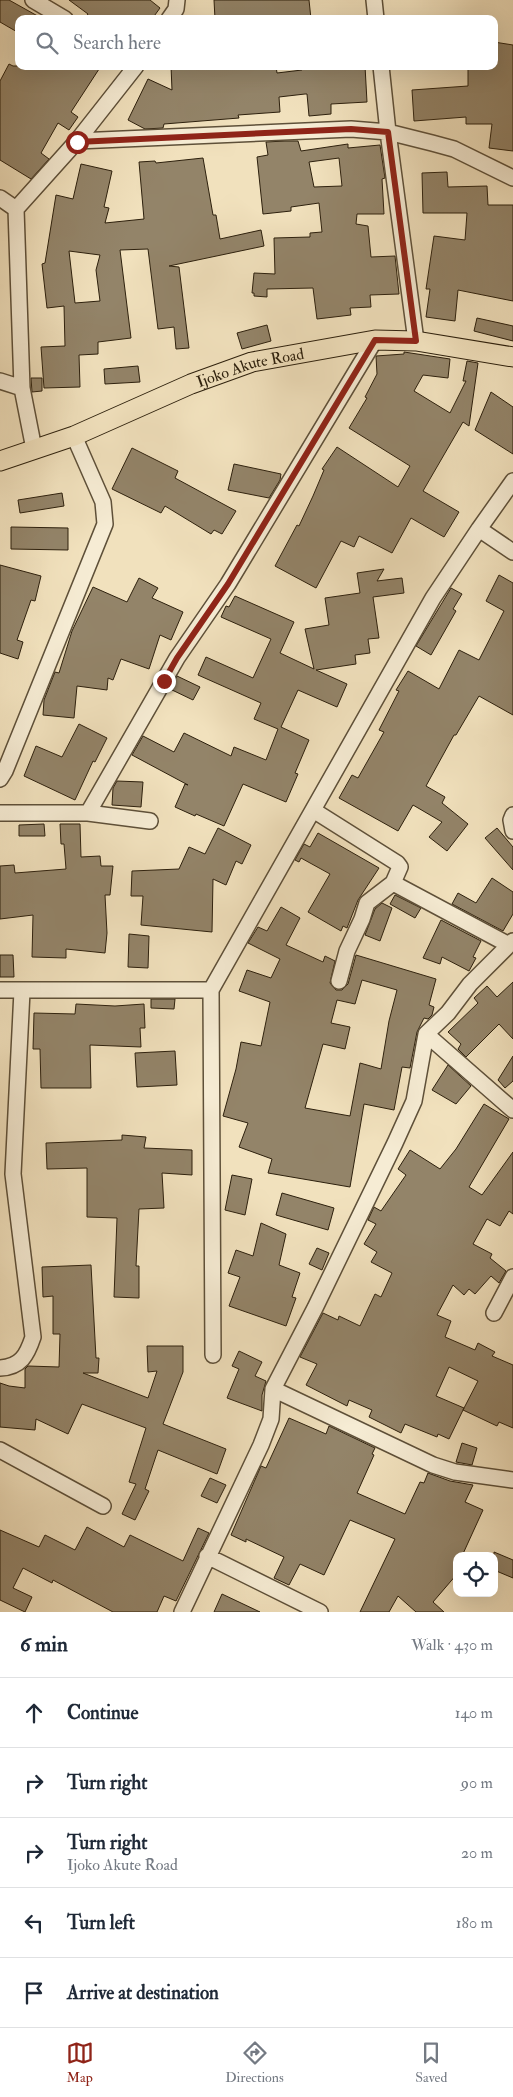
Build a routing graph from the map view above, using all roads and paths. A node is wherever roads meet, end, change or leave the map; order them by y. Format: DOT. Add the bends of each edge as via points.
graph roads {
  1 [pos="33,0"];
  2 [pos="177,0"];
  3 [pos="374,0"];
  4 [pos="58,15"];
  5 [pos="172,15"];
  6 [pos="376,15"];
  7 [pos="133,70"];
  8 [pos="381,70"];
  9 [pos="388,132"];
  10 [pos="77,142"];
  11 [pos="513,178"];
  12 [pos="0,198"];
  13 [pos="16,209"];
  14 [pos="375,340"];
  15 [pos="416,341"];
  16 [pos="513,357"];
  17 [pos="0,381"];
  18 [pos="22,388"];
  19 [pos="74,436"];
  20 [pos="34,449"];
  21 [pos="0,461"];
  22 [pos="513,481"];
  23 [pos="479,529"];
  24 [pos="513,552"];
  25 [pos="0,779"];
  26 [pos="313,810"];
  27 [pos="0,813"];
  28 [pos="88,814"];
  29 [pos="513,815"];
  30 [pos="150,821"];
  31 [pos="513,831"];
  32 [pos="393,882"];
  33 [pos="511,943"];
  34 [pos="339,981"];
  35 [pos="0,990"];
  36 [pos="212,990"];
  37 [pos="22,991"];
  38 [pos="426,1034"];
  39 [pos="510,1101"];
  40 [pos="6,1175"];
  41 [pos="513,1277"];
  42 [pos="494,1313"];
  43 [pos="213,1355"];
  44 [pos="0,1368"];
  45 [pos="273,1389"];
  46 [pos="0,1450"];
  47 [pos="513,1480"];
  48 [pos="103,1506"];
  49 [pos="207,1556"];
  50 [pos="182,1612"];
  51 [pos="320,1612"];
  1 -- 4 [label="street"];
  2 -- 5 [label="street"];
  3 -- 6 [label="street"];
  7 -- 10 [label="street"];
  8 -- 9 [label="street"];
  9 -- 10 [label="street" via="351,129"];
  9 -- 11 [label="street" via="454,149"];
  9 -- 15 [label="street"];
  10 -- 13 [label="street"];
  12 -- 13 [label="street"];
  13 -- 18 [label="street"];
  14 -- 15 [label="main road, Ijoko Akute Road"];
  14 -- 19 [label="main road, Ijoko Akute Road" via="252,362 191,384"];
  14 -- 28 [label="street" via="228,584 177,658"];
  15 -- 16 [label="main road, Ijoko Akute Road"];
  17 -- 18 [label="street"];
  18 -- 20 [label="street"];
  19 -- 20 [label="main road, Ijoko Akute Road"];
  19 -- 25 [label="street" via="103,502 105,524"];
  20 -- 21 [label="main road, Ijoko Akute Road"];
  22 -- 23 [label="street"];
  23 -- 24 [label="street"];
  23 -- 26 [label="street" via="433,598"];
  26 -- 32 [label="street" via="397,863 400,867"];
  26 -- 36 [label="street"];
  27 -- 28 [label="street"];
  28 -- 30 [label="street"];
  29 -- 31 [label="street"];
  32 -- 33 [label="street"];
  32 -- 34 [label="street" via="367,903 347,951"];
  33 -- 38 [label="street"];
  35 -- 37 [label="street"];
  36 -- 37 [label="street"];
  36 -- 43 [label="street"];
  37 -- 40 [label="street"];
  38 -- 39 [label="street"];
  38 -- 45 [label="street" via="414,1100"];
  40 -- 44 [label="street" via="33,1337 20,1362 9,1368"];
  41 -- 42 [label="street"];
  45 -- 47 [label="street" via="433,1465 454,1472"];
  45 -- 49 [label="street" via="271,1419 261,1445"];
  46 -- 48 [label="street"];
  49 -- 50 [label="street"];
  49 -- 51 [label="street"];
}
